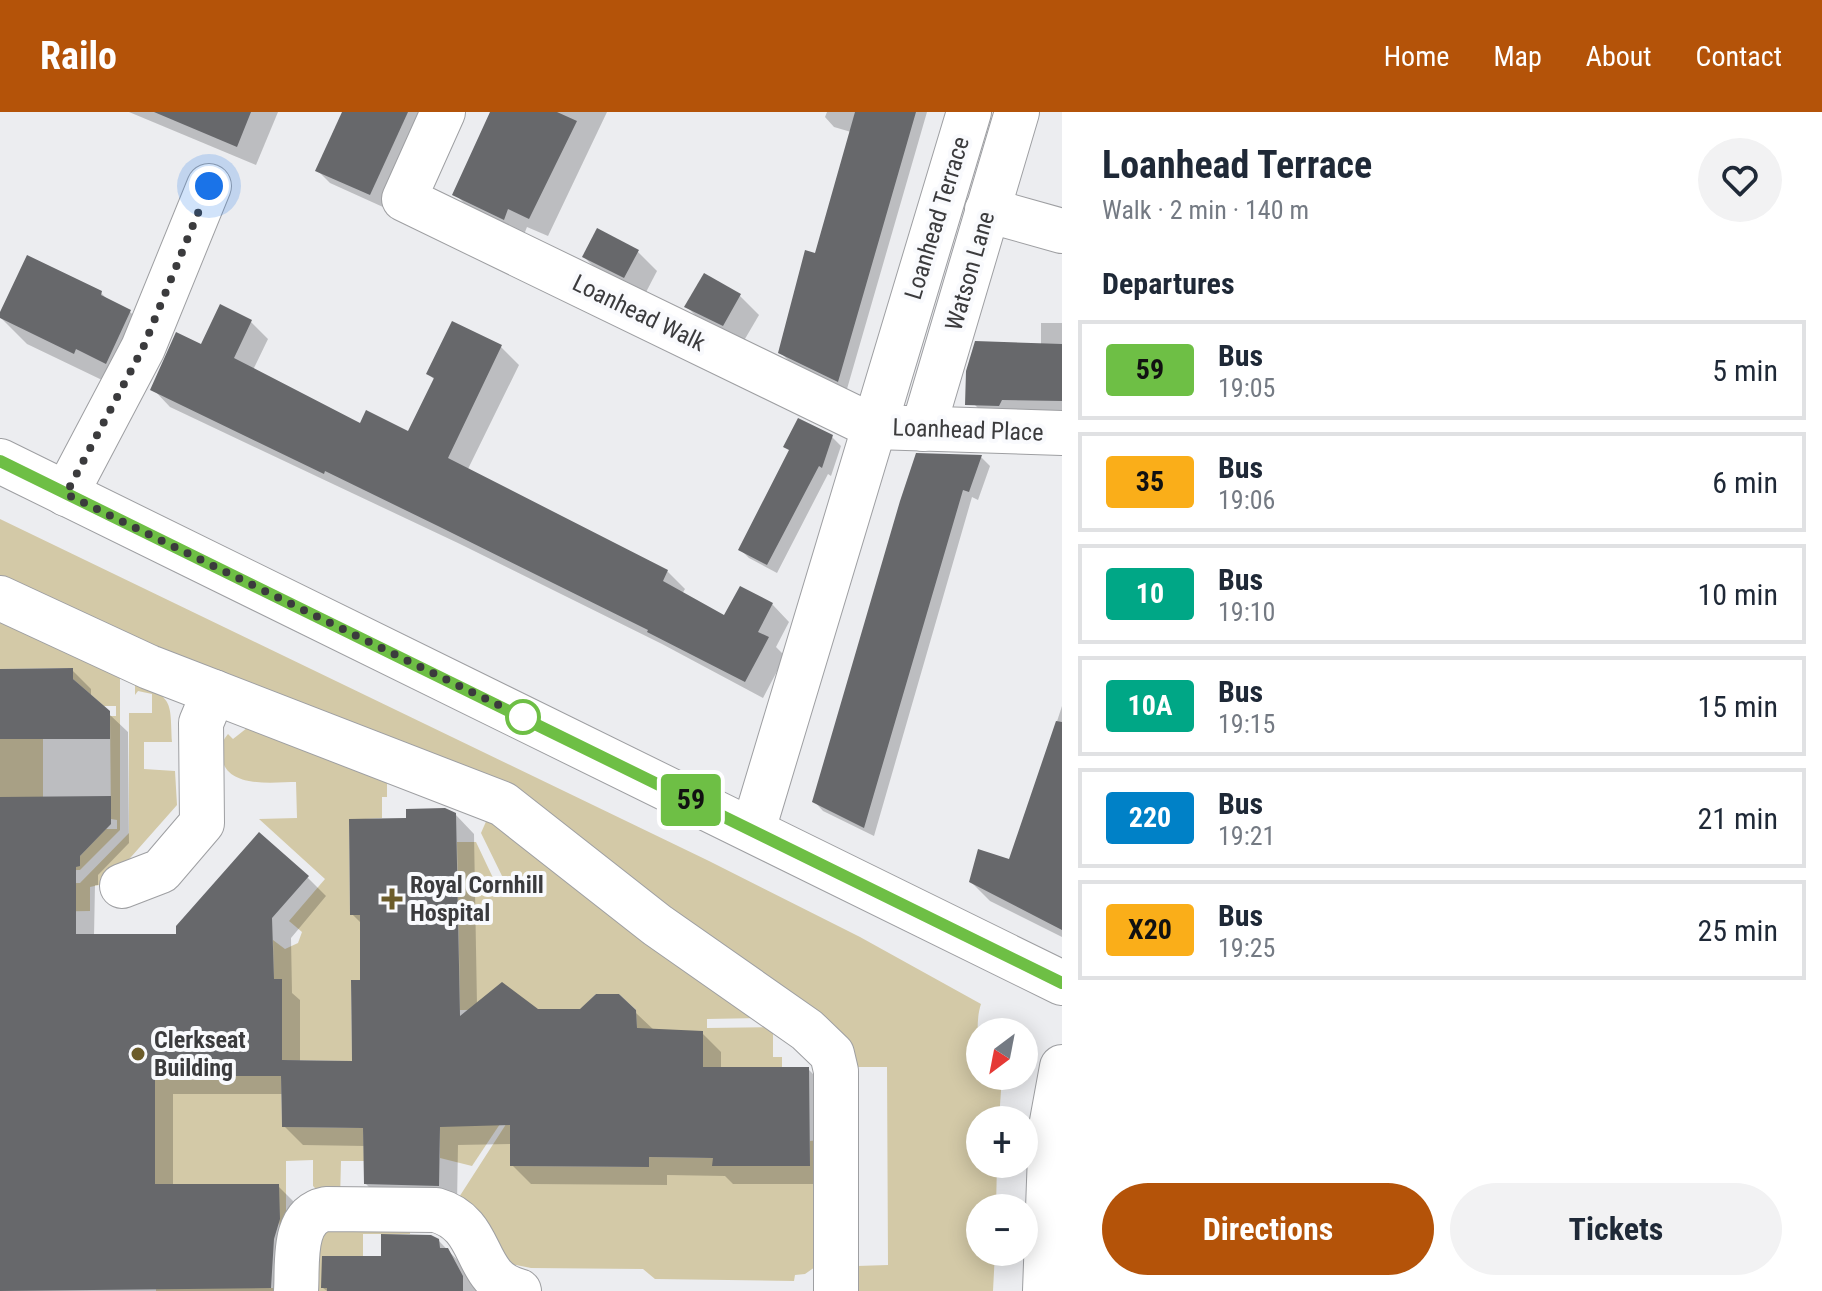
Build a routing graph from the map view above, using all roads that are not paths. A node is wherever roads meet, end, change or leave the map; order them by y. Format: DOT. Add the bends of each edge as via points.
graph roads {
  1 [pos="443,112"];
  2 [pos="969,112"];
  3 [pos="1017,112"];
  4 [pos="209,186"];
  5 [pos="987,210"];
  6 [pos="1062,231"];
  7 [pos="874,427"];
  8 [pos="923,429"];
  9 [pos="1062,433"];
  10 [pos="0,461"];
  11 [pos="66,494"];
  12 [pos="0,598"];
  13 [pos="214,692"];
  14 [pos="753,830"];
  15 [pos="122,886"];
  16 [pos="1062,983"];
  17 [pos="1062,1067"];
  18 [pos="296,1291"];
  19 [pos="519,1291"];
  20 [pos="836,1291"];
  21 [pos="1045,1291"];
  1 -- 7 [label="street, Loanhead Walk" via="404,199"];
  2 -- 7 [label="street, Loanhead Terrace"];
  3 -- 5 [label="street, Watson Lane"];
  4 -- 11 [label="street" via="143,348"];
  5 -- 6 [label="street"];
  5 -- 8 [label="street, Watson Lane"];
  7 -- 8 [label="street, Loanhead Place"];
  7 -- 14 [label="street, Loanhead Terrace"];
  8 -- 9 [label="street, Loanhead Place"];
  10 -- 11 [label="street"];
  11 -- 14 [label="street"];
  12 -- 13 [label="street"];
  13 -- 15 [label="street" via="201,723 202,823 161,871"];
  13 -- 20 [label="street" via="503,804 657,925 824,1044 836,1071"];
  14 -- 16 [label="street"];
  17 -- 21 [label="street" via="1051,1127"];
  18 -- 19 [label="street" via="302,1229 313,1213 326,1209 436,1210 453,1215 469,1231 491,1276"];
}
